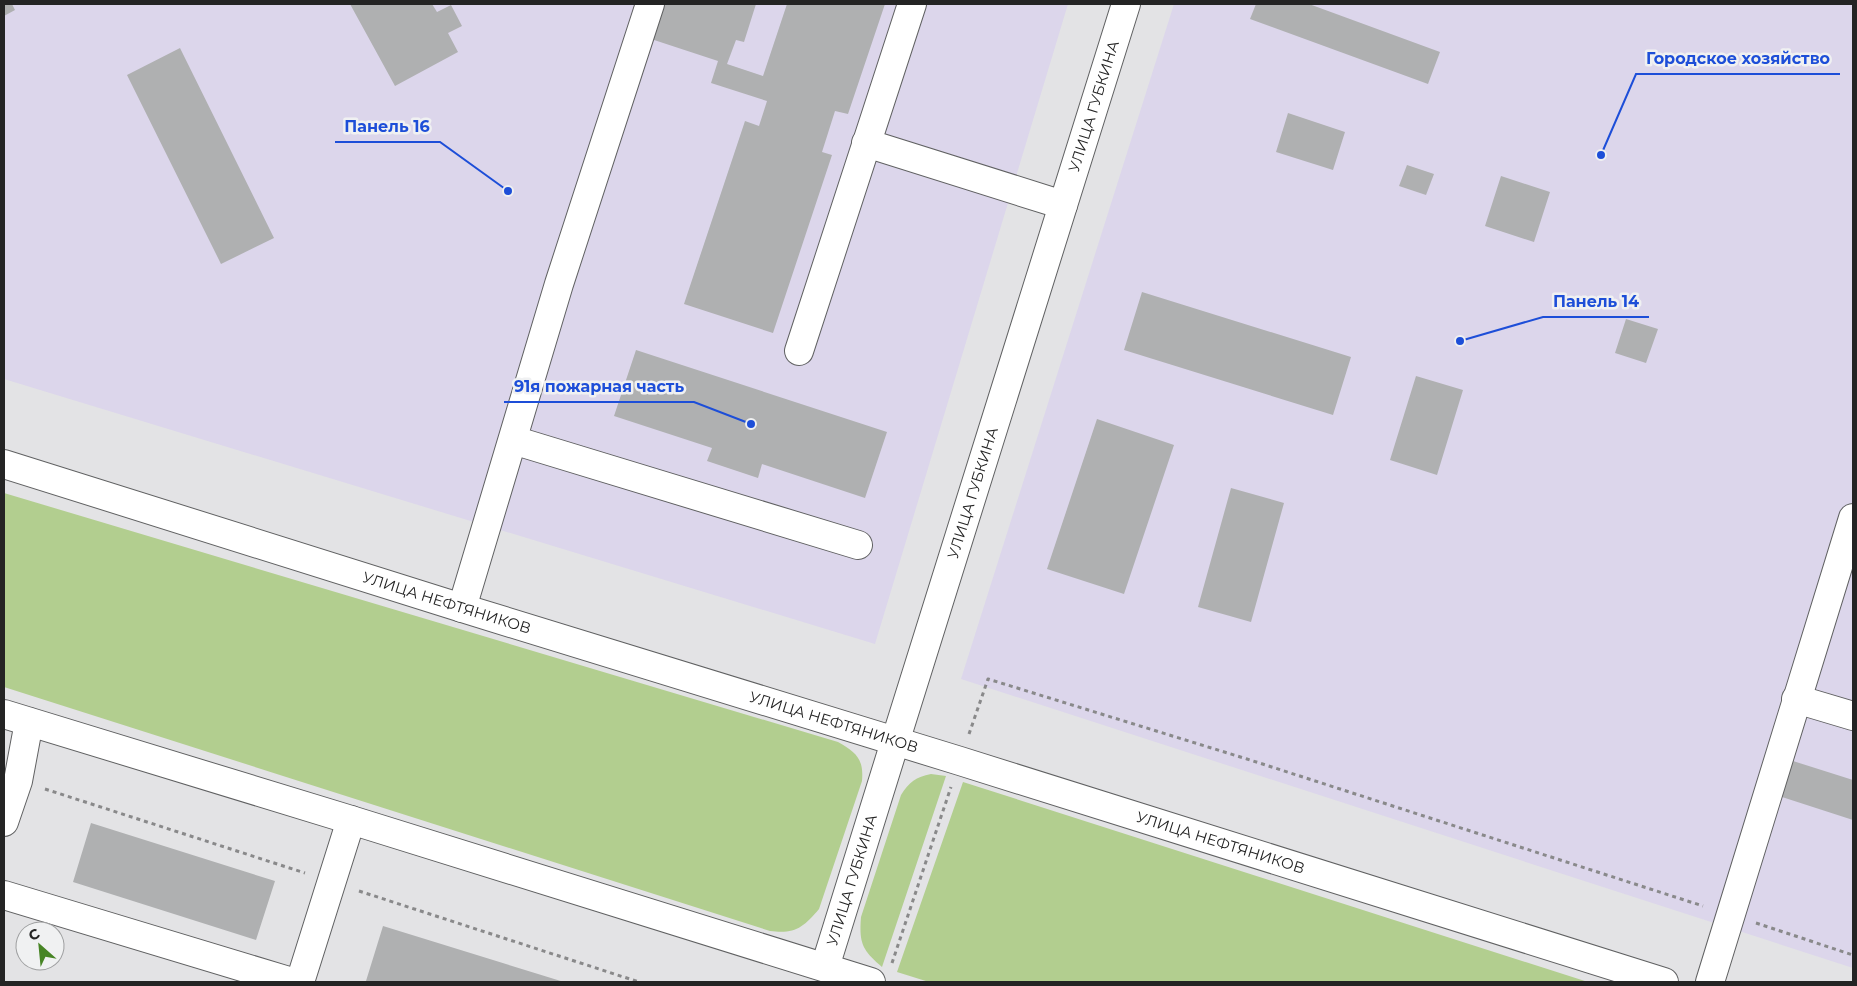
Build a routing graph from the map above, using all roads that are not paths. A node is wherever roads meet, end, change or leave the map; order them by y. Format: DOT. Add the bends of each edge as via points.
graph roads {
  1 [pos="650,4"];
  2 [pos="912,4"];
  3 [pos="1126,4"];
  4 [pos="866,143"];
  5 [pos="1064,205"];
  6 [pos="799,351"];
  7 [pos="513,440"];
  8 [pos="4,464"];
  9 [pos="1853,518"];
  10 [pos="858,545"];
  11 [pos="462,608"];
  12 [pos="1796,698"];
  13 [pos="1853,716"];
  14 [pos="16,718"];
  15 [pos="895,742"];
  16 [pos="351,820"];
  17 [pos="4,822"];
  18 [pos="4,895"];
  19 [pos="823,975"];
  20 [pos="292,982"];
  21 [pos="300,982"];
  22 [pos="871,982"];
  23 [pos="1664,982"];
  24 [pos="1710,982"];
  1 -- 7 [label="main road" via="559,284"];
  2 -- 4 [label="main road"];
  3 -- 5 [label="main road, УЛИЦА ГУБКИНА"];
  4 -- 5 [label="main road"];
  4 -- 6 [label="main road"];
  5 -- 15 [label="main road, УЛИЦА ГУБКИНА"];
  7 -- 10 [label="main road"];
  7 -- 11 [label="main road"];
  8 -- 11 [label="main road, УЛИЦА НЕФТЯНИКОВ"];
  9 -- 12 [label="main road"];
  11 -- 15 [label="main road, УЛИЦА НЕФТЯНИКОВ"];
  12 -- 13 [label="main road"];
  12 -- 24 [label="main road"];
  14 -- 16 [label="main road"];
  14 -- 17 [label="main road" via="18,781"];
  15 -- 19 [label="main road, УЛИЦА ГУБКИНА"];
  15 -- 23 [label="main road, УЛИЦА НЕФТЯНИКОВ"];
  16 -- 19 [label="main road"];
  16 -- 21 [label="main road"];
  18 -- 20 [label="main road"];
  19 -- 22 [label="main road"];
}
